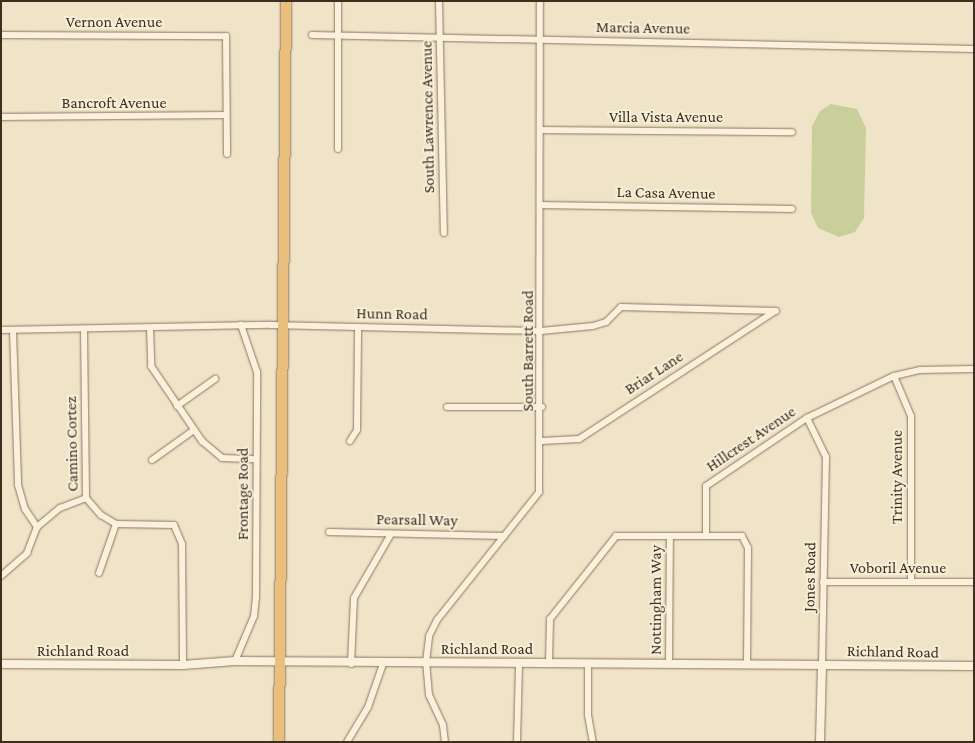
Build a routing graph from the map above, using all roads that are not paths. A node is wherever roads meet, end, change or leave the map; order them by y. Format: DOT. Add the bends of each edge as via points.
graph roads {
  1 [pos="286,1"];
  2 [pos="338,1"];
  3 [pos="439,1"];
  4 [pos="540,1"];
  5 [pos="1,35"];
  6 [pos="312,35"];
  7 [pos="339,35"];
  8 [pos="440,37"];
  9 [pos="540,39"];
  10 [pos="974,49"];
  11 [pos="226,116"];
  12 [pos="1,117"];
  13 [pos="540,130"];
  14 [pos="792,132"];
  15 [pos="338,149"];
  16 [pos="227,154"];
  17 [pos="541,205"];
  18 [pos="792,210"];
  19 [pos="444,233"];
  20 [pos="776,311"];
  21 [pos="241,326"];
  22 [pos="282,326"];
  23 [pos="358,327"];
  24 [pos="150,328"];
  25 [pos="1,330"];
  26 [pos="84,330"];
  27 [pos="13,331"];
  28 [pos="541,331"];
  29 [pos="974,370"];
  30 [pos="894,376"];
  31 [pos="215,379"];
  32 [pos="177,406"];
  33 [pos="447,407"];
  34 [pos="542,407"];
  35 [pos="807,418"];
  36 [pos="194,430"];
  37 [pos="350,441"];
  38 [pos="542,441"];
  39 [pos="256,459"];
  40 [pos="152,460"];
  41 [pos="86,498"];
  42 [pos="116,524"];
  43 [pos="37,527"];
  44 [pos="329,532"];
  45 [pos="391,534"];
  46 [pos="504,536"];
  47 [pos="670,536"];
  48 [pos="706,536"];
  49 [pos="99,573"];
  50 [pos="1,576"];
  51 [pos="823,582"];
  52 [pos="911,582"];
  53 [pos="974,582"];
  54 [pos="235,661"];
  55 [pos="280,661"];
  56 [pos="426,662"];
  57 [pos="519,663"];
  58 [pos="549,663"];
  59 [pos="588,663"];
  60 [pos="1,664"];
  61 [pos="351,664"];
  62 [pos="383,664"];
  63 [pos="669,664"];
  64 [pos="747,664"];
  65 [pos="183,665"];
  66 [pos="822,665"];
  67 [pos="974,666"];
  68 [pos="278,742"];
  69 [pos="347,742"];
  70 [pos="445,742"];
  71 [pos="517,742"];
  72 [pos="593,742"];
  73 [pos="820,742"];
  1 -- 22 [label="highway"];
  2 -- 7 [label="street"];
  3 -- 8 [label="street, South Lawrence Avenue"];
  4 -- 9 [label="street, South Barrett Road"];
  5 -- 11 [label="street, Vernon Avenue" via="226,36"];
  6 -- 7 [label="street, Marcia Avenue"];
  7 -- 8 [label="street, Marcia Avenue"];
  7 -- 15 [label="street"];
  8 -- 9 [label="street, Marcia Avenue"];
  8 -- 19 [label="street, South Lawrence Avenue"];
  9 -- 10 [label="street, Marcia Avenue"];
  9 -- 13 [label="street, South Barrett Road"];
  11 -- 12 [label="street, Bancroft Avenue"];
  11 -- 16 [label="street"];
  13 -- 14 [label="street, Villa Vista Avenue"];
  13 -- 17 [label="street, South Barrett Road"];
  17 -- 18 [label="street, La Casa Avenue"];
  17 -- 28 [label="street, South Barrett Road"];
  20 -- 28 [label="street, Hunn Road" via="621,307 600,324"];
  20 -- 38 [label="street, Briar Lane" via="578,439"];
  21 -- 22 [label="street, Hunn Road"];
  21 -- 24 [label="street, Hunn Road"];
  21 -- 39 [label="street, Frontage Road" via="257,372"];
  22 -- 23 [label="street, Hunn Road"];
  22 -- 55 [label="highway"];
  23 -- 28 [label="street, Hunn Road"];
  23 -- 37 [label="street" via="357,430"];
  24 -- 26 [label="street, Hunn Road"];
  24 -- 32 [label="street" via="151,366"];
  25 -- 27 [label="street, Hunn Road"];
  26 -- 27 [label="street, Hunn Road"];
  26 -- 41 [label="street, Camino Cortez"];
  27 -- 43 [label="street" via="18,485 25,509"];
  28 -- 34 [label="street, South Barrett Road"];
  29 -- 30 [label="street, Hillcrest Avenue" via="920,370"];
  30 -- 35 [label="street, Hillcrest Avenue"];
  30 -- 52 [label="street, Trinity Avenue" via="912,416"];
  31 -- 32 [label="street"];
  32 -- 36 [label="street"];
  33 -- 34 [label="street"];
  34 -- 38 [label="street, South Barrett Road"];
  35 -- 48 [label="street, Hillcrest Avenue" via="706,486"];
  35 -- 51 [label="street, Jones Road" via="826,457"];
  36 -- 39 [label="street" via="212,452 222,458"];
  36 -- 40 [label="street"];
  38 -- 46 [label="street, South Barrett Road" via="539,492 532,506"];
  39 -- 54 [label="street, Frontage Road" via="256,597 254,616"];
  41 -- 42 [label="street, Camino Cortez" via="101,515"];
  41 -- 43 [label="street" via="60,508"];
  42 -- 49 [label="street"];
  42 -- 65 [label="street" via="174,525 182,544"];
  43 -- 50 [label="street" via="27,552"];
  44 -- 45 [label="street, Pearsall Way"];
  45 -- 46 [label="street, Pearsall Way"];
  45 -- 61 [label="street" via="354,598"];
  46 -- 56 [label="street, South Barrett Road" via="437,620 429,636"];
  47 -- 48 [label="street"];
  47 -- 58 [label="street" via="616,536 550,618"];
  47 -- 63 [label="street, Nottingham Way"];
  48 -- 64 [label="street" via="742,536 748,548"];
  51 -- 52 [label="street, Voboril Avenue"];
  51 -- 66 [label="street, Jones Road"];
  52 -- 53 [label="street, Voboril Avenue"];
  54 -- 55 [label="street, Richland Road"];
  54 -- 65 [label="street, Richland Road"];
  55 -- 61 [label="street, Richland Road"];
  55 -- 68 [label="highway"];
  56 -- 57 [label="street, Richland Road"];
  56 -- 62 [label="street, Richland Road"];
  56 -- 70 [label="street, South Barrett Road" via="429,695 443,725"];
  57 -- 58 [label="street, Richland Road"];
  57 -- 71 [label="street"];
  58 -- 59 [label="street, Richland Road"];
  59 -- 63 [label="street, Richland Road"];
  59 -- 72 [label="street" via="588,715"];
  60 -- 65 [label="street, Richland Road"];
  61 -- 62 [label="street, Richland Road"];
  62 -- 69 [label="street" via="368,707"];
  63 -- 64 [label="street, Richland Road"];
  64 -- 66 [label="street, Richland Road"];
  66 -- 67 [label="street, Richland Road"];
  66 -- 73 [label="street, Jones Road"];
}
